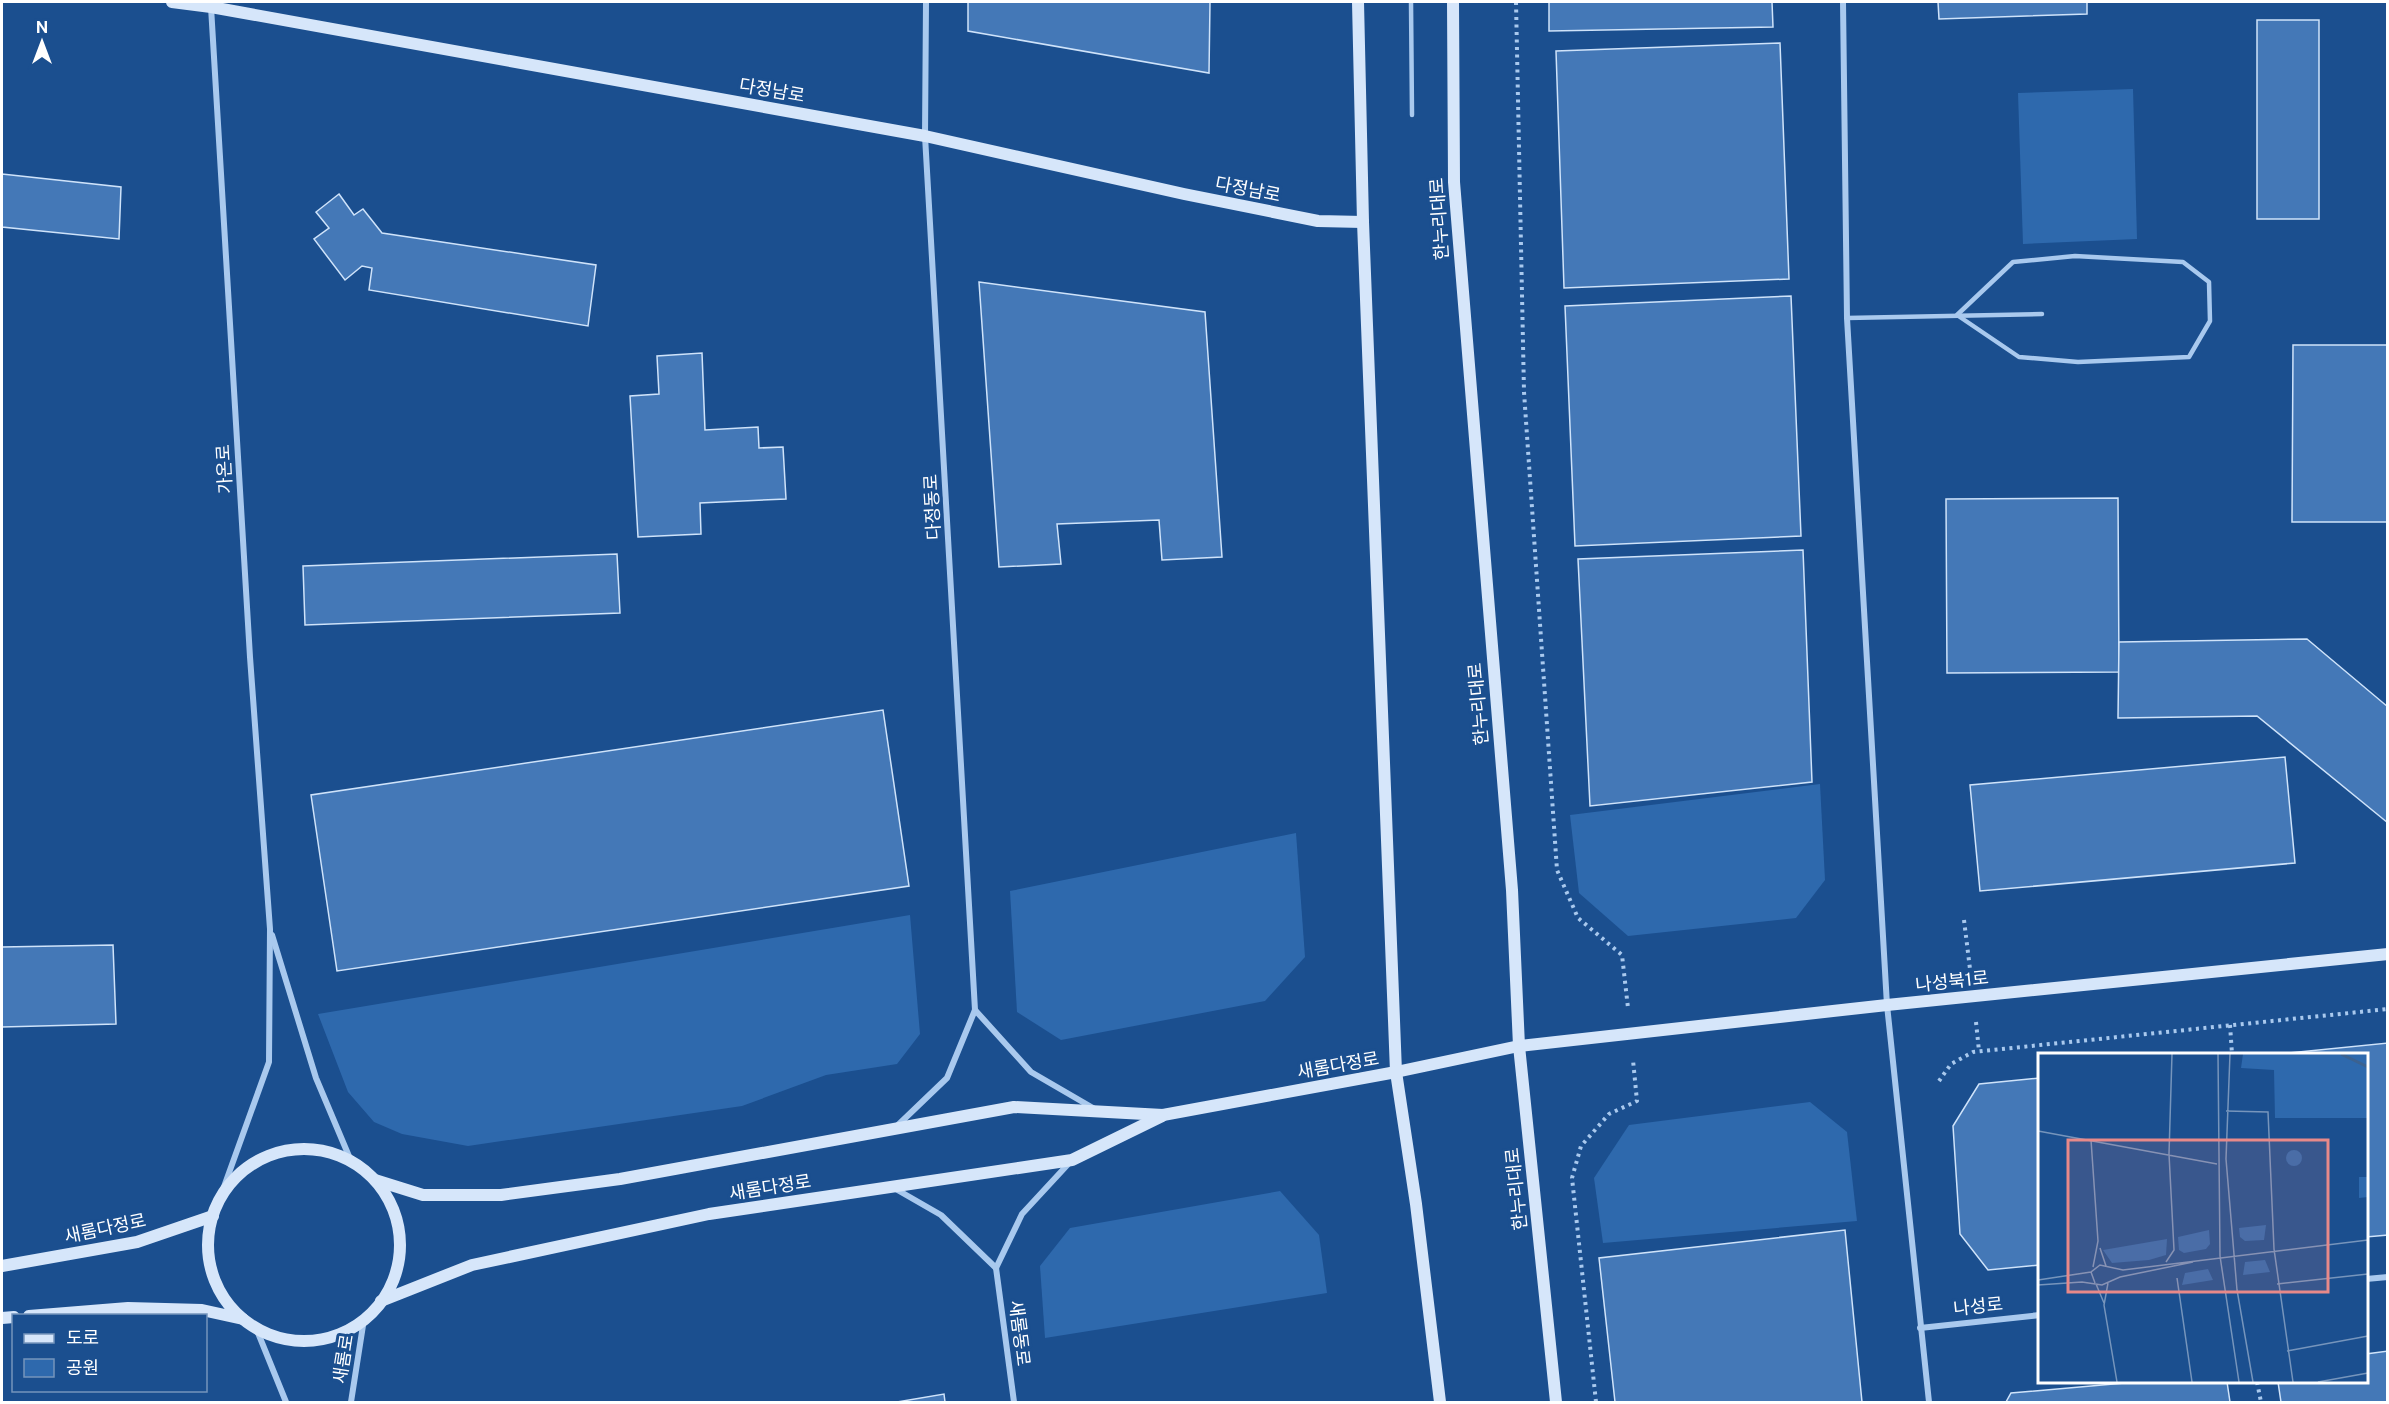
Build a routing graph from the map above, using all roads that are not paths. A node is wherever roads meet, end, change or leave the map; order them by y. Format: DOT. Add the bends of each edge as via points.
graph roads {
  1 [pos="172,2"];
  2 [pos="926,2"];
  3 [pos="1358,2"];
  4 [pos="1411,2"];
  5 [pos="1453,2"];
  6 [pos="1843,2"];
  7 [pos="211,4"];
  8 [pos="1412,115"];
  9 [pos="925,136"];
  10 [pos="1363,222"];
  11 [pos="2042,314"];
  12 [pos="1957,315"];
  13 [pos="1847,318"];
  14 [pos="270,929"];
  15 [pos="2388,954"];
  16 [pos="1887,1005"];
  17 [pos="975,1010"];
  18 [pos="1519,1046"];
  19 [pos="1396,1072"];
  20 [pos="1101,1112"];
  21 [pos="1163,1115"];
  22 [pos="894,1130"];
  23 [pos="1072,1160"];
  24 [pos="351,1161"];
  25 [pos="375,1180"];
  26 [pos="891,1187"];
  27 [pos="220,1195"];
  28 [pos="213,1216"];
  29 [pos="2,1266"];
  30 [pos="996,1268"];
  31 [pos="2388,1277"];
  32 [pos="2368,1280"];
  33 [pos="381,1301"];
  34 [pos="54,1314"];
  35 [pos="2038,1315"];
  36 [pos="243,1319"];
  37 [pos="364,1320"];
  38 [pos="256,1328"];
  39 [pos="1920,1328"];
  40 [pos="286,1402"];
  41 [pos="351,1402"];
  42 [pos="1014,1402"];
  43 [pos="1440,1402"];
  44 [pos="1556,1402"];
  45 [pos="1929,1402"];
  1 -- 7 [label="street, 다정남로"];
  2 -- 9 [label="street, 다정동로"];
  3 -- 10 [label="street"];
  4 -- 8 [label="lane"];
  5 -- 18 [label="street, 한누리대로" via="1454,182 1511,878"];
  6 -- 13 [label="street"];
  7 -- 9 [label="street, 다정남로"];
  7 -- 14 [label="street, 가온로"];
  9 -- 10 [label="street, 다정남로" via="1295,217"];
  9 -- 17 [label="street, 다정동로"];
  10 -- 19 [label="street"];
  11 -- 12 [label="lane"];
  12 -- 12 [label="lane" via="2019,357 2078,362 2189,357 2210,321 2209,282 2183,262 2075,256 2013,262"];
  12 -- 13 [label="lane"];
  13 -- 16 [label="street"];
  14 -- 24 [label="street" via="316,1078"];
  14 -- 27 [label="street" via="270,1062"];
  15 -- 16 [label="street, 나성북1로"];
  16 -- 18 [label="street, 나성북1로"];
  16 -- 39 [label="street"];
  17 -- 20 [label="street" via="1031,1072"];
  17 -- 22 [label="street" via="947,1078"];
  18 -- 19 [label="street, 새롬다정로"];
  18 -- 44 [label="street, 한누리대로"];
  19 -- 21 [label="street, 새롬다정로"];
  19 -- 43 [label="street"];
  20 -- 21 [label="street, 새롬다정로"];
  20 -- 22 [label="street, 새롬다정로" via="1014,1107"];
  21 -- 23 [label="street, 새롬다정로"];
  22 -- 25 [label="street, 새롬다정로" via="596,1184 501,1195 423,1195"];
  23 -- 26 [label="street, 새롬다정로"];
  23 -- 30 [label="street" via="1022,1214"];
  24 -- 25 [label="street"];
  24 -- 27 [label="street" via="323,1150 292,1149 264,1157 240,1173"];
  25 -- 33 [label="street" via="392,1205 399,1229 399,1255 393,1279"];
  26 -- 30 [label="street" via="941,1215"];
  26 -- 33 [label="street, 새롬다정로" via="709,1214 472,1265"];
  27 -- 28 [label="street"];
  28 -- 29 [label="street, 새롬다정로" via="137,1242"];
  28 -- 36 [label="street" via="207,1245 210,1267 218,1288"];
  30 -- 42 [label="street, 새롬동로"];
  31 -- 32 [label="street"];
  33 -- 37 [label="street"];
  34 -- 36 [label="street" via="128,1308 202,1310"];
  35 -- 39 [label="street, 나성로"];
  36 -- 38 [label="street"];
  37 -- 38 [label="street" via="342,1333 312,1340 282,1338"];
  37 -- 41 [label="street, 새롬로"];
  38 -- 40 [label="street"];
  39 -- 45 [label="street"];
}
